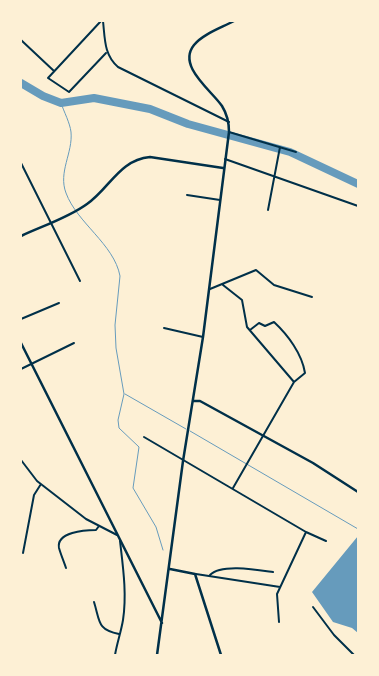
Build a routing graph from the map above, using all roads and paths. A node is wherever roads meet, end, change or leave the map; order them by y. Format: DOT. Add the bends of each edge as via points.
graph roads {
  1 [pos="102,21"];
  2 [pos="234,21"];
  3 [pos="21,40"];
  4 [pos="106,53"];
  5 [pos="54,71"];
  6 [pos="229,122"];
  7 [pos="229,132"];
  8 [pos="280,147"];
  9 [pos="296,152"];
  10 [pos="225,159"];
  11 [pos="21,163"];
  12 [pos="224,168"];
  13 [pos="273,174"];
  14 [pos="188,195"];
  15 [pos="220,200"];
  16 [pos="358,206"];
  17 [pos="268,210"];
  18 [pos="51,222"];
  19 [pos="21,236"];
  20 [pos="80,281"];
  21 [pos="223,285"];
  22 [pos="210,289"];
  23 [pos="312,298"];
  24 [pos="59,303"];
  25 [pos="21,319"];
  26 [pos="164,328"];
  27 [pos="250,330"];
  28 [pos="203,337"];
  29 [pos="21,343"];
  30 [pos="74,343"];
  31 [pos="31,362"];
  32 [pos="21,369"];
  33 [pos="294,382"];
  34 [pos="193,401"];
  35 [pos="144,437"];
  36 [pos="263,437"];
  37 [pos="21,460"];
  38 [pos="183,461"];
  39 [pos="41,484"];
  40 [pos="233,488"];
  41 [pos="358,492"];
  42 [pos="99,526"];
  43 [pos="306,532"];
  44 [pos="117,535"];
  45 [pos="120,541"];
  46 [pos="326,541"];
  47 [pos="23,553"];
  48 [pos="66,568"];
  49 [pos="170,569"];
  50 [pos="274,572"];
  51 [pos="195,574"];
  52 [pos="210,575"];
  53 [pos="280,587"];
  54 [pos="94,602"];
  55 [pos="313,607"];
  56 [pos="279,622"];
  57 [pos="162,623"];
  58 [pos="119,634"];
  59 [pos="115,655"];
  60 [pos="158,655"];
  61 [pos="221,655"];
  62 [pos="354,655"];
  1 -- 4 [label="street"];
  1 -- 5 [label="street"];
  2 -- 6 [label="street" via="194,44 189,57 192,69 222,106"];
  3 -- 5 [label="street"];
  4 -- 5 [label="street" via="69,92 48,78"];
  4 -- 6 [label="street" via="118,67"];
  6 -- 7 [label="street"];
  7 -- 8 [label="street"];
  7 -- 10 [label="street"];
  8 -- 9 [label="street"];
  8 -- 13 [label="street"];
  10 -- 12 [label="street"];
  10 -- 13 [label="street"];
  11 -- 18 [label="street"];
  12 -- 15 [label="street"];
  12 -- 18 [label="street" via="138,158 122,168 86,205"];
  13 -- 16 [label="street"];
  13 -- 17 [label="street"];
  14 -- 15 [label="street"];
  15 -- 22 [label="street"];
  18 -- 19 [label="street"];
  18 -- 20 [label="street"];
  21 -- 22 [label="street"];
  21 -- 23 [label="street" via="256,270 274,285"];
  21 -- 27 [label="street" via="242,300"];
  22 -- 28 [label="street"];
  24 -- 25 [label="street"];
  26 -- 28 [label="street"];
  27 -- 33 [label="street"];
  27 -- 33 [label="street" via="259,323 265,326 274,322 284,331 304,363 305,373"];
  28 -- 34 [label="street"];
  29 -- 31 [label="street"];
  30 -- 31 [label="street"];
  31 -- 32 [label="street"];
  31 -- 44 [label="street"];
  33 -- 36 [label="street"];
  34 -- 36 [label="street" via="200,401"];
  34 -- 38 [label="street"];
  35 -- 38 [label="street"];
  36 -- 40 [label="street"];
  36 -- 41 [label="street" via="313,463"];
  37 -- 39 [label="street"];
  38 -- 40 [label="street"];
  38 -- 49 [label="street"];
  39 -- 42 [label="street"];
  39 -- 47 [label="street" via="34,495"];
  40 -- 43 [label="street"];
  42 -- 44 [label="street"];
  42 -- 48 [label="street" via="96,530 84,530 60,540"];
  43 -- 46 [label="street"];
  43 -- 53 [label="street"];
  44 -- 45 [label="street"];
  45 -- 57 [label="street"];
  45 -- 58 [label="street" via="124,575 123,620"];
  49 -- 51 [label="street"];
  49 -- 57 [label="street"];
  50 -- 52 [label="street" via="231,568"];
  51 -- 52 [label="street"];
  51 -- 61 [label="street"];
  52 -- 53 [label="street"];
  53 -- 56 [label="street" via="277,594"];
  54 -- 58 [label="street" via="101,628 105,632"];
  55 -- 62 [label="street" via="334,636"];
  57 -- 60 [label="street"];
  58 -- 59 [label="street"];
}
